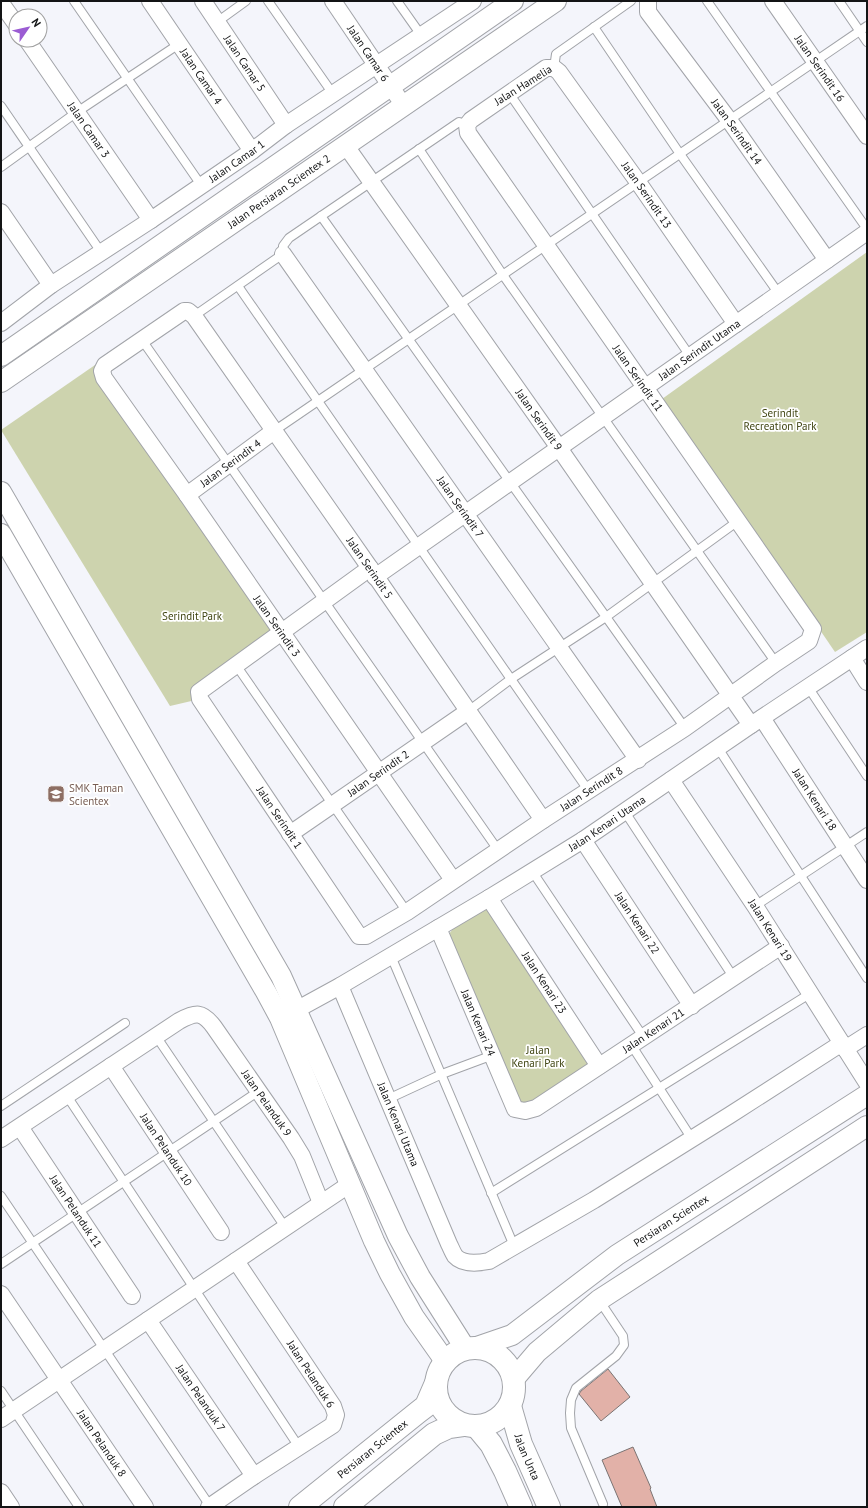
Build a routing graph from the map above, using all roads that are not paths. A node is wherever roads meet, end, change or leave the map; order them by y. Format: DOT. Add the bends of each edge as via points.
graph roads {
  1 [pos="74,1"];
  2 [pos="150,1"];
  3 [pos="203,1"];
  4 [pos="246,1"];
  5 [pos="268,1"];
  6 [pos="333,1"];
  7 [pos="398,1"];
  8 [pos="513,1"];
  9 [pos="556,1"];
  10 [pos="631,1"];
  11 [pos="707,1"];
  12 [pos="773,1"];
  13 [pos="839,1"];
  14 [pos="468,2"];
  15 [pos="644,2"];
  16 [pos="1,3"];
  17 [pos="8,13"];
  18 [pos="217,22"];
  19 [pos="867,26"];
  20 [pos="594,27"];
  21 [pos="859,31"];
  22 [pos="421,35"];
  23 [pos="867,42"];
  24 [pos="179,44"];
  25 [pos="33,48"];
  26 [pos="815,61"];
  27 [pos="376,65"];
  28 [pos="554,68"];
  29 [pos="128,78"];
  30 [pos="390,87"];
  31 [pos="770,92"];
  32 [pos="333,94"];
  33 [pos="509,94"];
  34 [pos="1,106"];
  35 [pos="404,106"];
  36 [pos="77,112"];
  37 [pos="729,120"];
  38 [pos="467,125"];
  39 [pos="286,126"];
  40 [pos="867,136"];
  41 [pos="346,146"];
  42 [pos="29,147"];
  43 [pos="419,149"];
  44 [pos="252,151"];
  45 [pos="680,154"];
  46 [pos="1,167"];
  47 [pos="371,182"];
  48 [pos="638,182"];
  49 [pos="201,185"];
  50 [pos="1,212"];
  51 [pos="591,214"];
  52 [pos="321,216"];
  53 [pos="151,220"];
  54 [pos="867,229"];
  55 [pos="867,232"];
  56 [pos="546,245"];
  57 [pos="101,252"];
  58 [pos="283,254"];
  59 [pos="827,260"];
  60 [pos="503,275"];
  61 [pos="51,285"];
  62 [pos="238,286"];
  63 [pos="779,294"];
  64 [pos="458,305"];
  65 [pos="194,316"];
  66 [pos="2,321"];
  67 [pos="736,324"];
  68 [pos="142,340"];
  69 [pos="408,340"];
  70 [pos="1,356"];
  71 [pos="690,356"];
  72 [pos="365,370"];
  73 [pos="1,382"];
  74 [pos="645,387"];
  75 [pos="318,402"];
  76 [pos="602,417"];
  77 [pos="274,432"];
  78 [pos="560,448"];
  79 [pos="230,464"];
  80 [pos="510,482"];
  81 [pos="1,492"];
  82 [pos="187,495"];
  83 [pos="466,513"];
  84 [pos="738,521"];
  85 [pos="1,534"];
  86 [pos="419,546"];
  87 [pos="698,551"];
  88 [pos="372,572"];
  89 [pos="653,582"];
  90 [pos="324,600"];
  91 [pos="606,617"];
  92 [pos="813,629"];
  93 [pos="282,632"];
  94 [pos="560,647"];
  95 [pos="867,648"];
  96 [pos="852,658"];
  97 [pos="776,663"];
  98 [pos="236,665"];
  99 [pos="511,679"];
  100 [pos="867,682"];
  101 [pos="808,687"];
  102 [pos="730,694"];
  103 [pos="200,699"];
  104 [pos="467,712"];
  105 [pos="756,722"];
  106 [pos="685,728"];
  107 [pos="424,743"];
  108 [pos="718,748"];
  109 [pos="638,760"];
  110 [pos="379,773"];
  111 [pos="867,776"];
  112 [pos="671,780"];
  113 [pos="588,790"];
  114 [pos="332,805"];
  115 [pos="625,812"];
  116 [pos="543,820"];
  117 [pos="867,832"];
  118 [pos="290,834"];
  119 [pos="583,840"];
  120 [pos="845,847"];
  121 [pos="498,850"];
  122 [pos="532,871"];
  123 [pos="801,875"];
  124 [pos="453,880"];
  125 [pos="867,880"];
  126 [pos="489,898"];
  127 [pos="755,906"];
  128 [pos="407,912"];
  129 [pos="438,928"];
  130 [pos="359,936"];
  131 [pos="781,946"];
  132 [pos="391,956"];
  133 [pos="734,978"];
  134 [pos="867,978"];
  135 [pos="340,986"];
  136 [pos="811,993"];
  137 [pos="692,1006"];
  138 [pos="288,1014"];
  139 [pos="125,1022"];
  140 [pos="867,1035"];
  141 [pos="156,1036"];
  142 [pos="638,1042"];
  143 [pos="844,1046"];
  144 [pos="493,1055"];
  145 [pos="110,1066"];
  146 [pos="599,1066"];
  147 [pos="442,1074"];
  148 [pos="867,1083"];
  149 [pos="658,1088"];
  150 [pos="259,1091"];
  151 [pos="867,1095"];
  152 [pos="67,1096"];
  153 [pos="388,1099"];
  154 [pos="1,1106"];
  155 [pos="525,1111"];
  156 [pos="214,1122"];
  157 [pos="867,1126"];
  158 [pos="20,1127"];
  159 [pos="1,1139"];
  160 [pos="354,1139"];
  161 [pos="692,1139"];
  162 [pos="168,1152"];
  163 [pos="124,1182"];
  164 [pos="350,1184"];
  165 [pos="491,1193"];
  166 [pos="1,1196"];
  167 [pos="321,1202"];
  168 [pos="77,1213"];
  169 [pos="285,1227"];
  170 [pos="221,1232"];
  171 [pos="32,1243"];
  172 [pos="514,1246"];
  173 [pos="236,1261"];
  174 [pos="1,1264"];
  175 [pos="194,1288"];
  176 [pos="1,1294"];
  177 [pos="132,1296"];
  178 [pos="599,1300"];
  179 [pos="148,1320"];
  180 [pos="471,1348"];
  181 [pos="104,1349"];
  182 [pos="445,1361"];
  183 [pos="514,1379"];
  184 [pos="59,1380"];
  185 [pos="436,1383"];
  186 [pos="1,1391"];
  187 [pos="510,1406"];
  188 [pos="7,1415"];
  189 [pos="470,1426"];
  190 [pos="299,1447"];
  191 [pos="254,1476"];
  192 [pos="1,1492"];
  193 [pos="603,1504"];
  194 [pos="11,1507"];
  195 [pos="79,1507"];
  196 [pos="145,1507"];
  197 [pos="209,1507"];
  198 [pos="300,1507"];
  199 [pos="345,1507"];
  200 [pos="521,1507"];
  201 [pos="549,1507"];
  1 -- 29 [label="lane"];
  2 -- 24 [label="street, Jalan Camar 4"];
  3 -- 18 [label="street, Jalan Camar 5"];
  4 -- 18 [label="lane"];
  5 -- 32 [label="lane"];
  6 -- 27 [label="street, Jalan Camar 6"];
  7 -- 22 [label="lane"];
  8 -- 30 [label="street, Jalan Persiaran Scientex 2"];
  9 -- 35 [label="street, Jalan Persiaran Scientex 2"];
  10 -- 20 [label="lane, Jalan Hamelia"];
  11 -- 31 [label="lane"];
  12 -- 26 [label="street, Jalan Serindit 16"];
  13 -- 21 [label="lane"];
  14 -- 22 [label="street, Jalan Camar 1"];
  15 -- 37 [label="street, Jalan Serindit 14" via="648,12"];
  16 -- 17 [label="street"];
  18 -- 39 [label="street, Jalan Camar 5"];
  19 -- 21 [label="lane"];
  20 -- 28 [label="lane, Jalan Hamelia" via="556,54"];
  20 -- 45 [label="lane"];
  21 -- 23 [label="lane"];
  21 -- 26 [label="lane"];
  22 -- 27 [label="street, Jalan Camar 1"];
  24 -- 29 [label="lane"];
  24 -- 44 [label="street, Jalan Camar 4"];
  25 -- 36 [label="street, Jalan Camar 3"];
  26 -- 31 [label="lane"];
  26 -- 40 [label="street, Jalan Serindit 16"];
  27 -- 30 [label="street, Jalan Camar 6"];
  27 -- 32 [label="street, Jalan Camar 1"];
  28 -- 33 [label="street, Jalan Hamelia" via="546,68"];
  28 -- 48 [label="street, Jalan Serindit 13"];
  29 -- 36 [label="lane"];
  29 -- 49 [label="lane"];
  30 -- 35 [label="street, Jalan Camar 6"];
  30 -- 70 [label="street, Jalan Persiaran Scientex 2"];
  31 -- 37 [label="lane"];
  31 -- 54 [label="lane"];
  32 -- 39 [label="street, Jalan Camar 1"];
  33 -- 38 [label="street, Jalan Hamelia"];
  33 -- 51 [label="lane"];
  34 -- 42 [label="lane"];
  35 -- 41 [label="street, Jalan Persiaran Scientex 2"];
  36 -- 42 [label="lane"];
  36 -- 53 [label="street, Jalan Camar 3"];
  37 -- 45 [label="lane"];
  37 -- 59 [label="street, Jalan Serindit 14"];
  38 -- 43 [label="lane" via="459,122"];
  38 -- 56 [label="street, Jalan Serindit 11" via="468,133"];
  39 -- 44 [label="street, Jalan Camar 1"];
  41 -- 47 [label="street, Jalan Serindit 9"];
  41 -- 73 [label="street, Jalan Persiaran Scientex 2"];
  42 -- 46 [label="lane"];
  42 -- 57 [label="lane"];
  43 -- 47 [label="lane"];
  43 -- 60 [label="lane"];
  44 -- 49 [label="street, Jalan Camar 1"];
  45 -- 48 [label="lane"];
  45 -- 63 [label="lane"];
  47 -- 52 [label="lane"];
  47 -- 64 [label="street, Jalan Serindit 9"];
  48 -- 51 [label="lane"];
  48 -- 67 [label="street, Jalan Serindit 13"];
  49 -- 53 [label="street, Jalan Camar 1"];
  50 -- 61 [label="street"];
  51 -- 56 [label="lane"];
  51 -- 71 [label="lane"];
  52 -- 58 [label="lane" via="289,238 283,246"];
  52 -- 69 [label="lane"];
  53 -- 57 [label="street, Jalan Camar 1"];
  55 -- 59 [label="street, Jalan Serindit Utama"];
  56 -- 60 [label="lane"];
  56 -- 74 [label="street, Jalan Serindit 11"];
  57 -- 61 [label="street, Jalan Camar 1"];
  58 -- 62 [label="lane"];
  58 -- 72 [label="street, Jalan Serindit 7"];
  59 -- 63 [label="street, Jalan Serindit Utama"];
  60 -- 64 [label="lane"];
  60 -- 76 [label="lane"];
  61 -- 66 [label="street, Jalan Camar 1"];
  62 -- 65 [label="lane"];
  62 -- 75 [label="lane"];
  63 -- 67 [label="street, Jalan Serindit Utama"];
  64 -- 69 [label="lane"];
  64 -- 78 [label="street, Jalan Serindit 9"];
  65 -- 68 [label="street" via="184,311"];
  65 -- 77 [label="street, Jalan Serindit 5"];
  67 -- 71 [label="street, Jalan Serindit Utama"];
  68 -- 79 [label="lane"];
  68 -- 82 [label="street, Jalan Serindit 3" via="105,365 102,371 104,378"];
  69 -- 72 [label="lane"];
  69 -- 80 [label="lane"];
  71 -- 74 [label="street, Jalan Serindit Utama"];
  72 -- 75 [label="lane"];
  72 -- 83 [label="street, Jalan Serindit 7"];
  74 -- 76 [label="street, Jalan Serindit Utama"];
  74 -- 84 [label="street, Jalan Serindit 11"];
  75 -- 77 [label="lane"];
  75 -- 86 [label="lane"];
  76 -- 78 [label="street, Jalan Serindit Utama"];
  76 -- 87 [label="lane"];
  77 -- 79 [label="street, Jalan Serindit 4"];
  77 -- 88 [label="street, Jalan Serindit 5"];
  78 -- 80 [label="street, Jalan Serindit Utama"];
  78 -- 89 [label="street, Jalan Serindit 9"];
  79 -- 82 [label="street, Jalan Serindit 4"];
  79 -- 90 [label="lane"];
  80 -- 83 [label="street, Jalan Serindit Utama"];
  80 -- 91 [label="lane"];
  81 -- 138 [label="street" via="281,976"];
  82 -- 93 [label="street, Jalan Serindit 3"];
  83 -- 86 [label="street, Jalan Serindit Utama"];
  83 -- 94 [label="street, Jalan Serindit 7"];
  84 -- 87 [label="lane"];
  84 -- 92 [label="street, Jalan Serindit 11"];
  85 -- 138 [label="street" via="262,985"];
  86 -- 88 [label="street, Jalan Serindit Utama"];
  86 -- 99 [label="lane"];
  87 -- 89 [label="lane"];
  87 -- 97 [label="lane"];
  88 -- 90 [label="street, Jalan Serindit Utama"];
  88 -- 104 [label="street, Jalan Serindit 5"];
  89 -- 91 [label="lane"];
  89 -- 102 [label="street, Jalan Serindit 9"];
  90 -- 93 [label="street, Jalan Serindit Utama"];
  90 -- 107 [label="lane"];
  91 -- 94 [label="lane"];
  91 -- 106 [label="lane"];
  92 -- 97 [label="street, Jalan Serindit 8" via="809,641"];
  93 -- 98 [label="street, Jalan Serindit Utama"];
  93 -- 110 [label="street, Jalan Serindit 3"];
  94 -- 99 [label="lane"];
  94 -- 109 [label="street, Jalan Serindit 7"];
  95 -- 96 [label="street, Jalan Kenari Utama"];
  96 -- 100 [label="street"];
  96 -- 101 [label="street, Jalan Kenari Utama"];
  97 -- 102 [label="street, Jalan Serindit 8"];
  98 -- 103 [label="street, Jalan Serindit Utama" via="204,687 199,692"];
  98 -- 114 [label="lane"];
  99 -- 104 [label="lane"];
  99 -- 113 [label="lane"];
  101 -- 105 [label="street, Jalan Kenari Utama"];
  101 -- 111 [label="lane"];
  102 -- 105 [label="street, Jalan Kenari 18"];
  102 -- 106 [label="street, Jalan Serindit 8"];
  103 -- 118 [label="street, Jalan Serindit 1"];
  104 -- 107 [label="street, Jalan Serindit 2"];
  104 -- 116 [label="street, Jalan Serindit 5"];
  105 -- 108 [label="street, Jalan Kenari Utama"];
  105 -- 120 [label="street, Jalan Kenari 18"];
  106 -- 109 [label="street, Jalan Serindit 8"];
  107 -- 110 [label="street, Jalan Serindit 2"];
  107 -- 121 [label="lane"];
  108 -- 112 [label="street, Jalan Kenari Utama"];
  108 -- 123 [label="lane"];
  109 -- 113 [label="street, Jalan Serindit 8"];
  110 -- 114 [label="street, Jalan Serindit 2"];
  110 -- 124 [label="street, Jalan Serindit 3"];
  112 -- 115 [label="street, Jalan Kenari Utama"];
  112 -- 127 [label="street, Jalan Kenari 19"];
  113 -- 116 [label="street, Jalan Serindit 8"];
  114 -- 118 [label="street, Jalan Serindit 2"];
  114 -- 128 [label="lane"];
  115 -- 119 [label="street, Jalan Kenari Utama"];
  115 -- 133 [label="lane"];
  116 -- 121 [label="street, Jalan Serindit 8"];
  117 -- 120 [label="lane"];
  118 -- 130 [label="street, Jalan Serindit 1"];
  119 -- 122 [label="street, Jalan Kenari Utama"];
  119 -- 137 [label="street, Jalan Kenari 22"];
  120 -- 123 [label="lane"];
  120 -- 125 [label="street, Jalan Kenari 18"];
  121 -- 124 [label="street, Jalan Serindit 8"];
  122 -- 126 [label="street, Jalan Kenari Utama"];
  122 -- 142 [label="lane"];
  123 -- 127 [label="lane"];
  123 -- 134 [label="lane"];
  124 -- 128 [label="street, Jalan Serindit 8"];
  126 -- 129 [label="street, Jalan Kenari Utama"];
  126 -- 146 [label="street, Jalan Kenari 23"];
  127 -- 131 [label="street, Jalan Kenari 19"];
  128 -- 130 [label="street, Jalan Serindit 8" via="366,936"];
  129 -- 132 [label="street, Jalan Kenari Utama"];
  129 -- 144 [label="street, Jalan Kenari 24"];
  131 -- 133 [label="street, Jalan Kenari 21"];
  131 -- 136 [label="street, Jalan Kenari 19"];
  132 -- 135 [label="street, Jalan Kenari Utama"];
  132 -- 147 [label="lane"];
  133 -- 137 [label="street, Jalan Kenari 21"];
  135 -- 138 [label="street, Jalan Kenari Utama"];
  135 -- 153 [label="street, Jalan Kenari Utama"];
  136 -- 143 [label="street, Jalan Kenari 19"];
  136 -- 149 [label="lane"];
  137 -- 142 [label="street, Jalan Kenari 21"];
  138 -- 160 [label="street"];
  138 -- 164 [label="street"];
  139 -- 154 [label="lane"];
  140 -- 143 [label="street"];
  141 -- 145 [label="street"];
  141 -- 150 [label="street, Jalan Pelanduk 9" via="189,1015 207,1017"];
  141 -- 156 [label="lane"];
  142 -- 146 [label="street, Jalan Kenari 21"];
  142 -- 149 [label="lane"];
  143 -- 148 [label="street, Jalan Kenari 19"];
  143 -- 161 [label="street"];
  144 -- 147 [label="lane"];
  144 -- 155 [label="street, Jalan Kenari 24" via="515,1109"];
  145 -- 152 [label="street"];
  145 -- 162 [label="street, Jalan Pelanduk 10"];
  146 -- 155 [label="street, Jalan Kenari 21" via="536,1108"];
  147 -- 153 [label="lane"];
  147 -- 165 [label="lane"];
  149 -- 161 [label="lane"];
  149 -- 165 [label="lane"];
  150 -- 156 [label="lane"];
  150 -- 167 [label="street, Jalan Pelanduk 9" via="302,1156"];
  151 -- 180 [label="street, Persiaran Scientex" via="617,1255 512,1334"];
  152 -- 158 [label="street"];
  152 -- 163 [label="lane"];
  153 -- 172 [label="street, Jalan Kenari Utama" via="456,1256 468,1262 480,1263 489,1261"];
  156 -- 162 [label="lane"];
  156 -- 169 [label="lane"];
  157 -- 178 [label="street"];
  158 -- 159 [label="street"];
  158 -- 168 [label="street, Jalan Pelanduk 11"];
  160 -- 164 [label="street" via="359,1170"];
  160 -- 180 [label="street" via="401,1243 420,1277"];
  161 -- 172 [label="street"];
  162 -- 163 [label="lane"];
  162 -- 170 [label="street, Jalan Pelanduk 10"];
  163 -- 168 [label="lane"];
  163 -- 175 [label="lane"];
  164 -- 167 [label="street"];
  164 -- 182 [label="street" via="390,1274 414,1317"];
  165 -- 172 [label="lane"];
  166 -- 171 [label="lane"];
  167 -- 169 [label="street"];
  168 -- 171 [label="lane"];
  168 -- 177 [label="street, Jalan Pelanduk 11"];
  169 -- 173 [label="street"];
  171 -- 174 [label="lane"];
  171 -- 181 [label="lane"];
  173 -- 175 [label="street"];
  173 -- 190 [label="street, Jalan Pelanduk 6" via="333,1406 336,1415 333,1425"];
  175 -- 179 [label="street"];
  175 -- 190 [label="lane"];
  176 -- 184 [label="street, Jalan Pelanduk 8"];
  178 -- 183 [label="street" via="537,1352"];
  178 -- 193 [label="lane" via="623,1336 624,1345 616,1356 576,1388 570,1413 571,1428"];
  179 -- 181 [label="street"];
  179 -- 191 [label="street, Jalan Pelanduk 7"];
  180 -- 182 [label="main road" via="454,1353"];
  180 -- 183 [label="main road" via="489,1350 500,1356 509,1366"];
  181 -- 184 [label="street"];
  181 -- 197 [label="lane"];
  182 -- 185 [label="main road"];
  183 -- 187 [label="main road" via="515,1393"];
  184 -- 188 [label="street"];
  184 -- 196 [label="street, Jalan Pelanduk 8"];
  185 -- 189 [label="main road" via="437,1396 442,1408 450,1417"];
  185 -- 198 [label="main road, Persiaran Scientex" via="426,1406"];
  186 -- 188 [label="lane"];
  187 -- 189 [label="main road" via="502,1417 490,1424"];
  187 -- 201 [label="main road, Jalan Unta" via="521,1444"];
  188 -- 195 [label="lane"];
  189 -- 199 [label="main road" via="449,1427 434,1434"];
  189 -- 200 [label="main road" via="490,1444"];
  190 -- 191 [label="street, Jalan Pelanduk 6"];
  191 -- 197 [label="street, Jalan Pelanduk 6"];
  192 -- 194 [label="street"];
}
